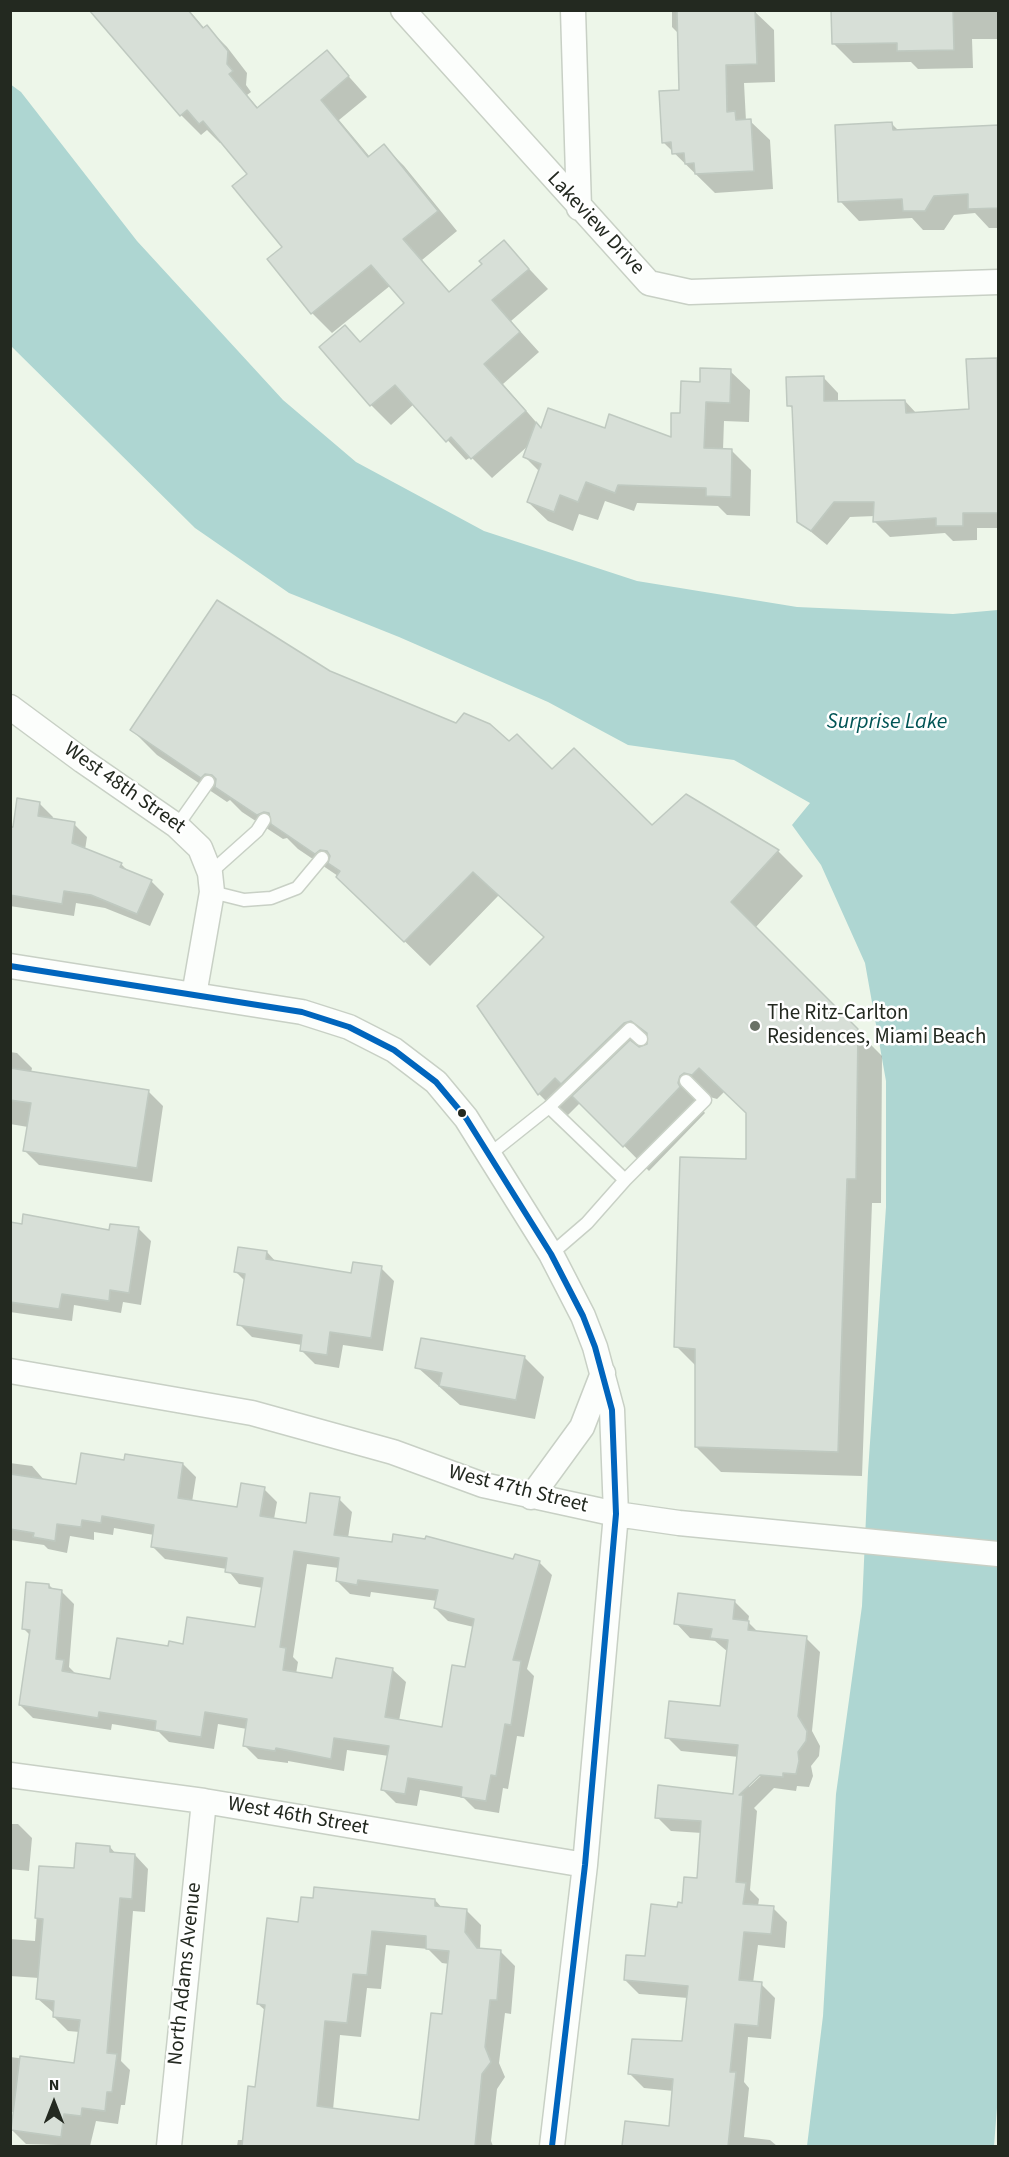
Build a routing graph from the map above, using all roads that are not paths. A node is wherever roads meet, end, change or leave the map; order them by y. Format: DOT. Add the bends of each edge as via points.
graph roads {
  1 [pos="403,10"];
  2 [pos="573,10"];
  3 [pos="579,208"];
  4 [pos="999,282"];
  5 [pos="10,707"];
  6 [pos="208,782"];
  7 [pos="264,820"];
  8 [pos="177,826"];
  9 [pos="322,858"];
  10 [pos="211,883"];
  11 [pos="10,966"];
  12 [pos="194,995"];
  13 [pos="641,1039"];
  14 [pos="686,1081"];
  15 [pos="549,1107"];
  16 [pos="490,1154"];
  17 [pos="625,1180"];
  18 [pos="551,1254"];
  19 [pos="10,1371"];
  20 [pos="603,1373"];
  21 [pos="531,1497"];
  22 [pos="616,1514"];
  23 [pos="999,1554"];
  24 [pos="10,1775"];
  25 [pos="204,1801"];
  26 [pos="585,1865"];
  27 [pos="169,2146"];
  28 [pos="552,2146"];
  1 -- 3 [label="street, Lakeview Drive"];
  2 -- 3 [label="street"];
  3 -- 4 [label="street, Lakeview Drive" via="649,283 690,291"];
  5 -- 8 [label="street, West 48th Street"];
  6 -- 8 [label="lane"];
  7 -- 10 [label="lane"];
  8 -- 10 [label="street, West 48th Street" via="200,848"];
  9 -- 10 [label="lane" via="297,888 271,898 244,900"];
  10 -- 12 [label="street"];
  11 -- 12 [label="street"];
  12 -- 16 [label="street" via="302,1012 375,1039 420,1068 454,1102"];
  13 -- 15 [label="lane" via="630,1029"];
  14 -- 17 [label="lane" via="705,1100"];
  15 -- 16 [label="lane"];
  15 -- 17 [label="lane"];
  16 -- 18 [label="street"];
  17 -- 18 [label="lane" via="587,1223"];
  18 -- 20 [label="street" via="584,1316"];
  19 -- 21 [label="street, West 47th Street" via="252,1413 352,1439 463,1479"];
  20 -- 21 [label="street" via="582,1427"];
  20 -- 22 [label="street" via="614,1424"];
  21 -- 22 [label="street, West 47th Street"];
  22 -- 23 [label="street, West 47th Street"];
  22 -- 26 [label="street"];
  24 -- 25 [label="street, West 46th Street"];
  25 -- 26 [label="street, West 46th Street"];
  25 -- 27 [label="street, North Adams Avenue"];
  26 -- 28 [label="street"];
}
